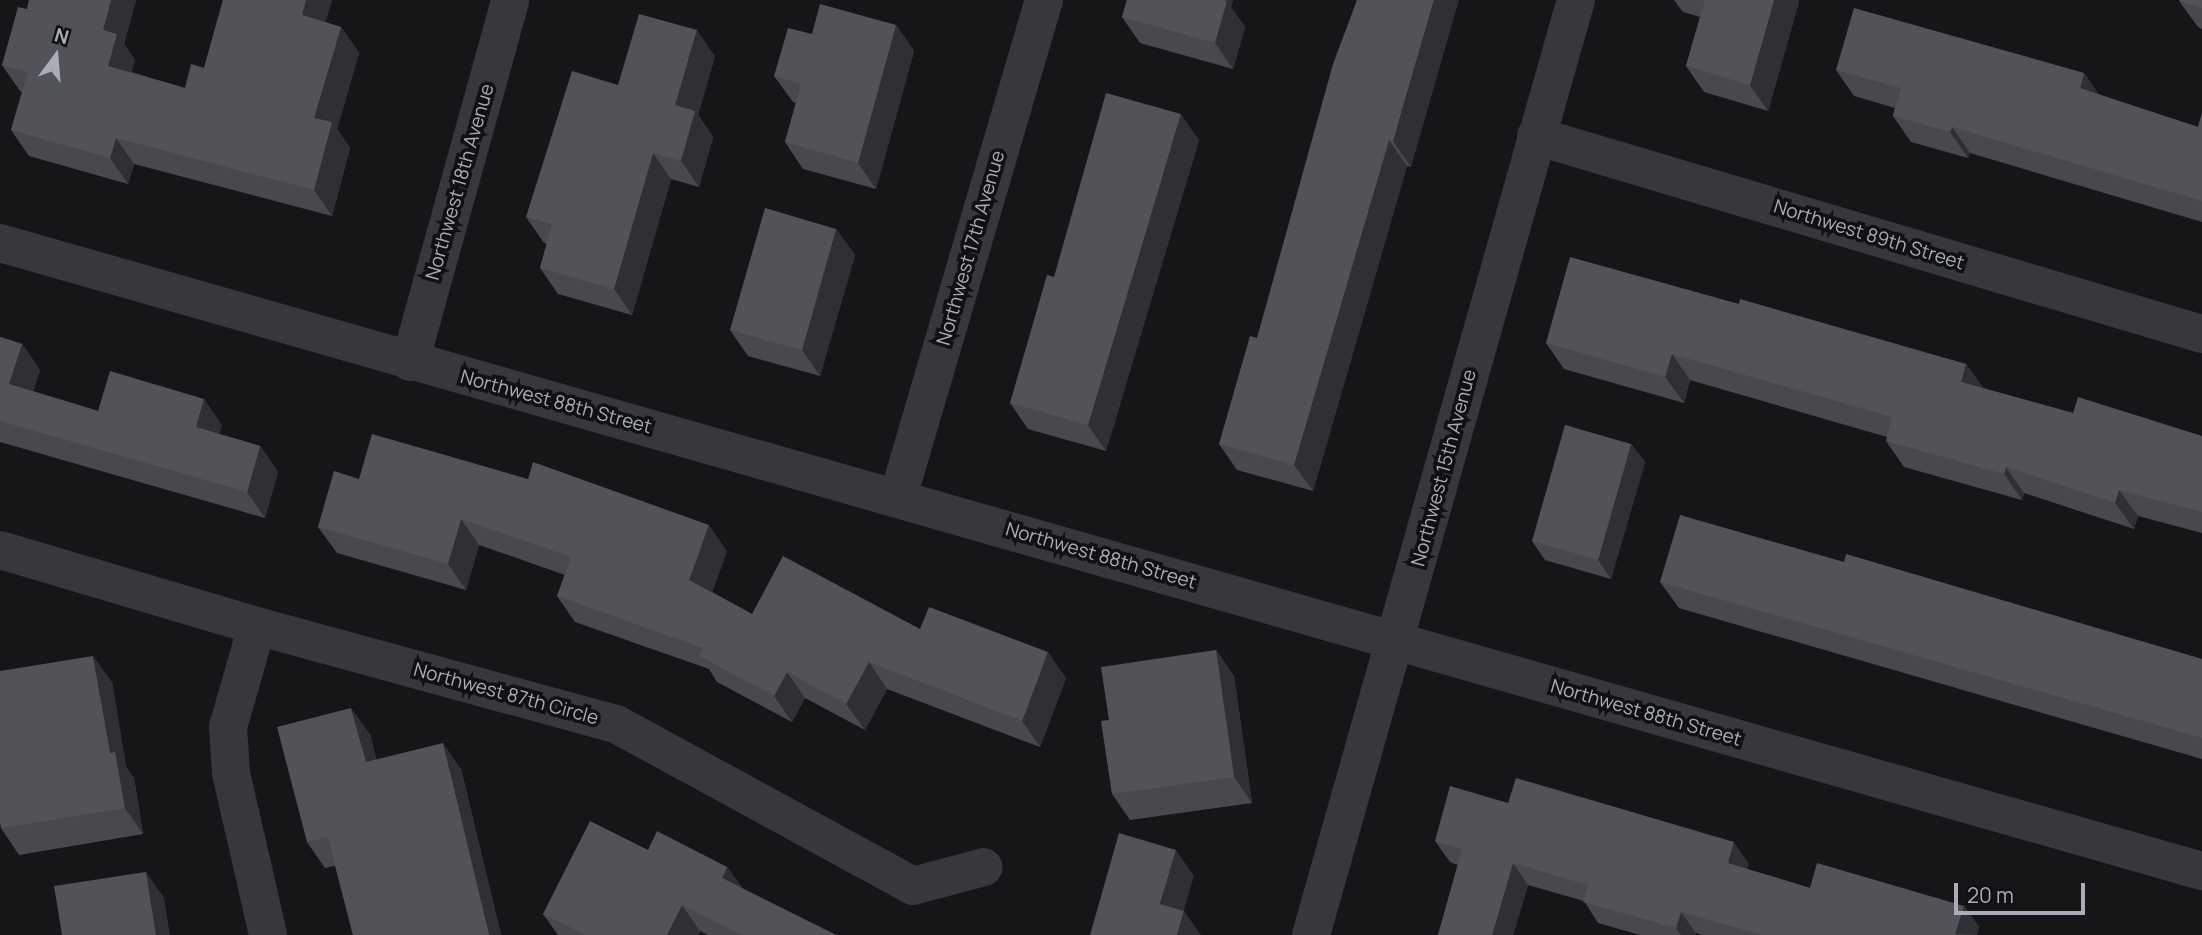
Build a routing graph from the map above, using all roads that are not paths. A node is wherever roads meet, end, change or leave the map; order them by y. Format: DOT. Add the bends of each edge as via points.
graph roads {
  1 [pos="1044,0"];
  2 [pos="1576,0"];
  3 [pos="510,2"];
  4 [pos="1536,136"];
  5 [pos="0,243"];
  6 [pos="2202,334"];
  7 [pos="410,362"];
  8 [pos="898,497"];
  9 [pos="0,550"];
  10 [pos="257,626"];
  11 [pos="1395,642"];
  12 [pos="984,867"];
  13 [pos="2202,871"];
  14 [pos="268,935"];
  15 [pos="1311,935"];
  1 -- 8 [label="street, Northwest 17th Avenue"];
  2 -- 4 [label="street, Northwest 15th Avenue"];
  3 -- 7 [label="street, Northwest 18th Avenue"];
  4 -- 6 [label="street, Northwest 89th Street"];
  4 -- 11 [label="street, Northwest 15th Avenue"];
  5 -- 7 [label="street, Northwest 88th Street"];
  7 -- 8 [label="street, Northwest 88th Street"];
  8 -- 11 [label="street, Northwest 88th Street"];
  9 -- 10 [label="street, Northwest 87th Circle"];
  10 -- 12 [label="street, Northwest 87th Circle" via="616,724 913,886"];
  10 -- 14 [label="street" via="228,727 231,773"];
  11 -- 13 [label="street, Northwest 88th Street"];
  11 -- 15 [label="street, Northwest 15th Avenue"];
}
